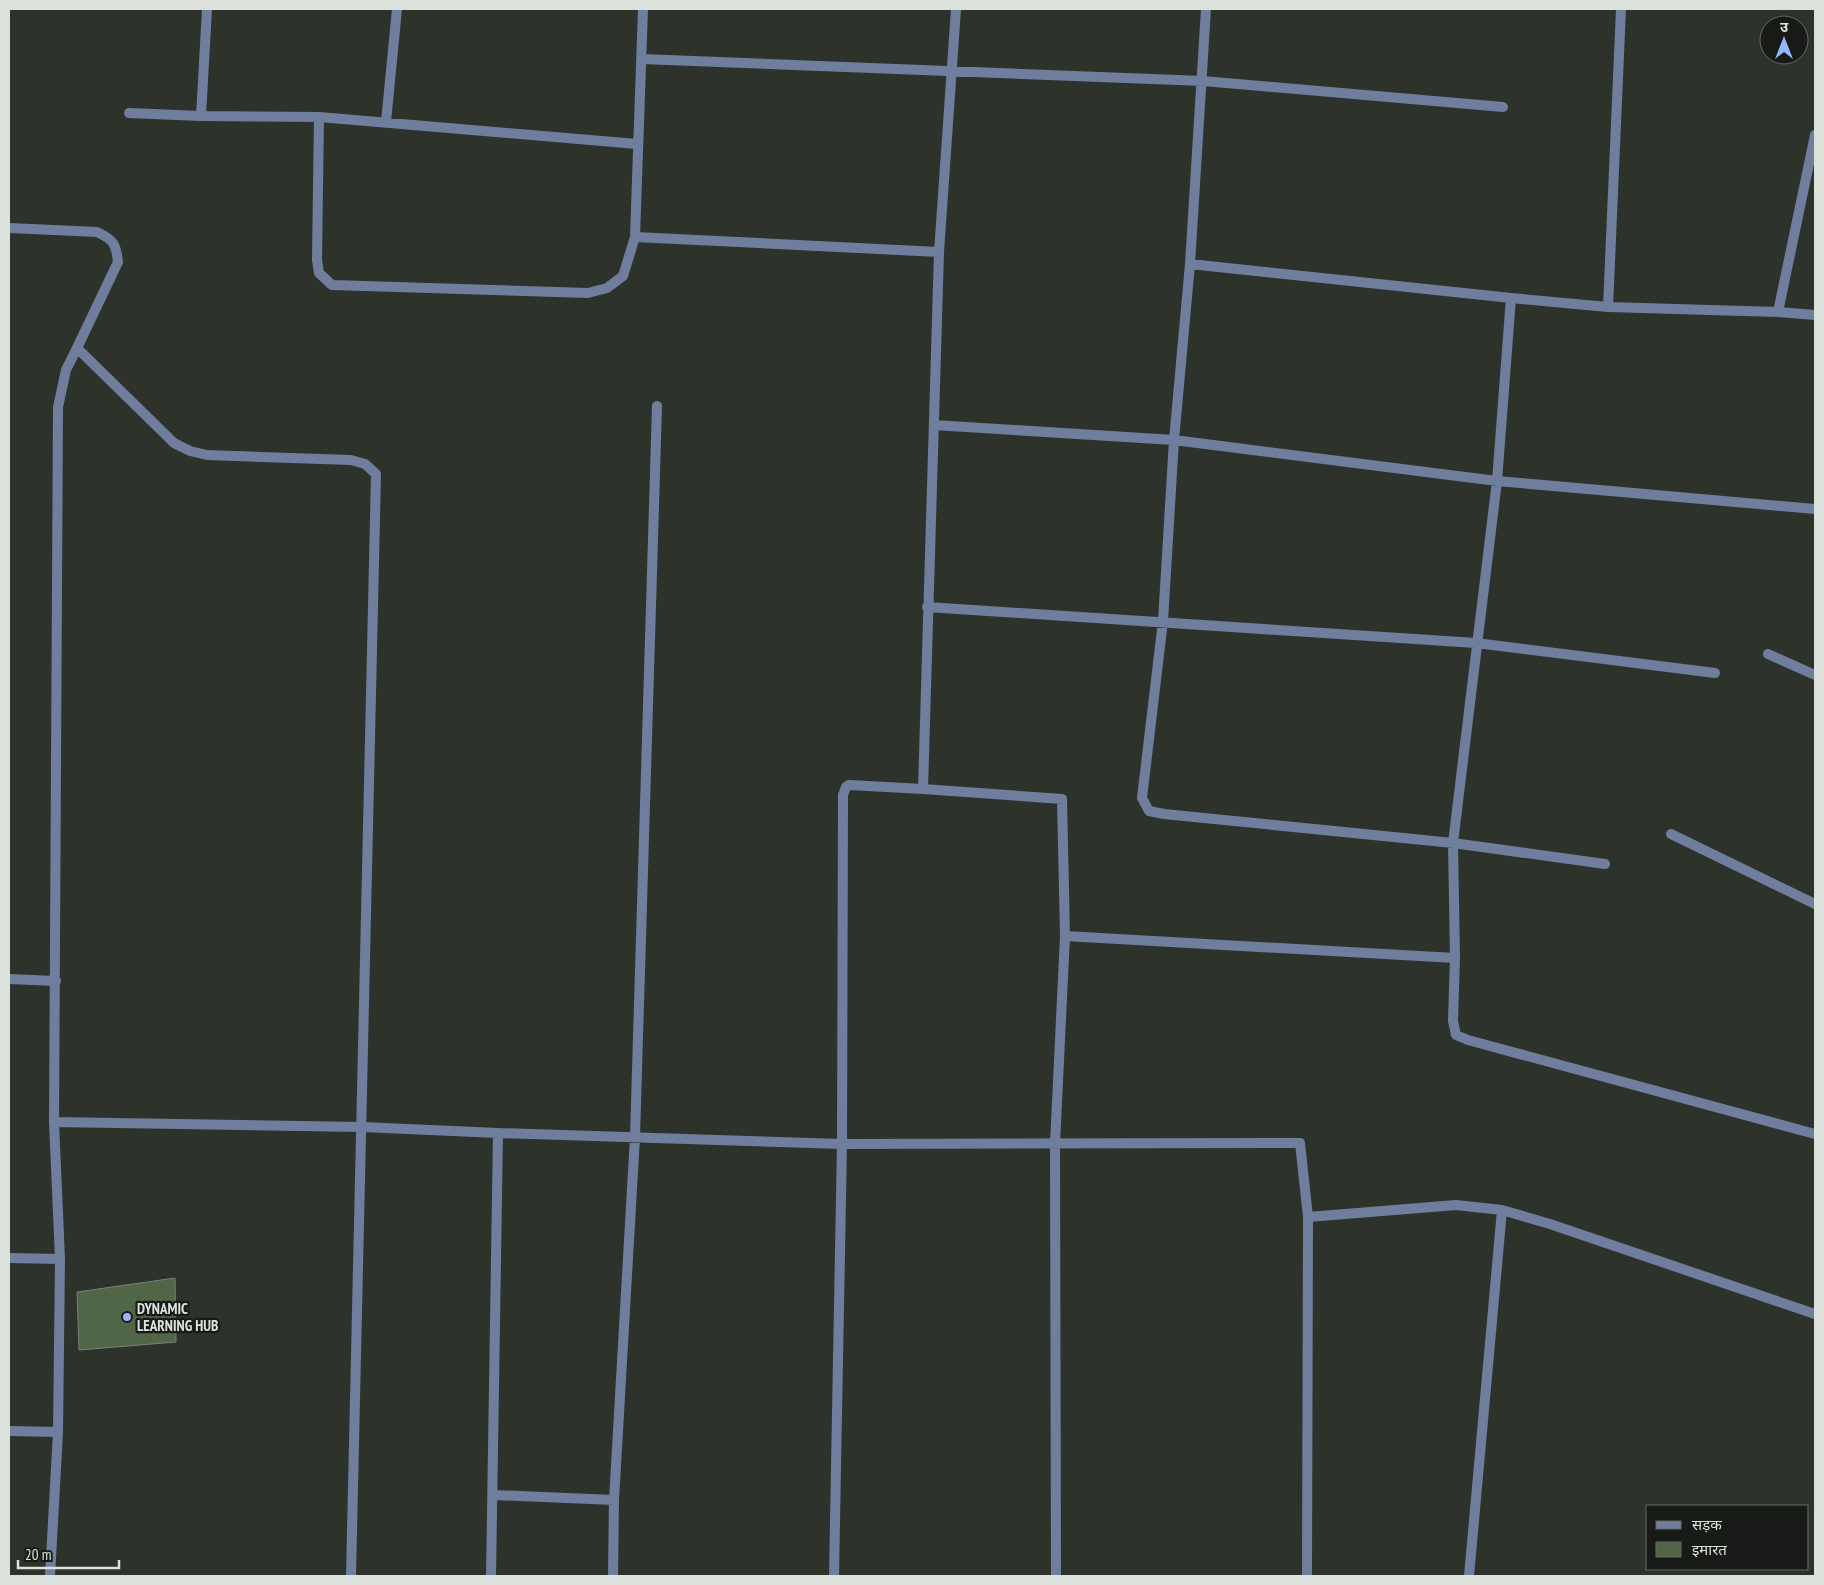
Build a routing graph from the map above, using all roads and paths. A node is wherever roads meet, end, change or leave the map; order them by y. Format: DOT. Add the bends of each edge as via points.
graph roads {
  1 [pos="207,9"];
  2 [pos="397,9"];
  3 [pos="643,9"];
  4 [pos="956,9"];
  5 [pos="1206,9"];
  6 [pos="1621,9"];
  7 [pos="642,60"];
  8 [pos="952,71"];
  9 [pos="1202,81"];
  10 [pos="1503,107"];
  11 [pos="129,113"];
  12 [pos="201,116"];
  13 [pos="319,117"];
  14 [pos="386,122"];
  15 [pos="1815,134"];
  16 [pos="637,144"];
  17 [pos="9,228"];
  18 [pos="635,237"];
  19 [pos="939,252"];
  20 [pos="1190,264"];
  21 [pos="1511,298"];
  22 [pos="1608,307"];
  23 [pos="1778,312"];
  24 [pos="1815,315"];
  25 [pos="77,348"];
  26 [pos="657,406"];
  27 [pos="934,426"];
  28 [pos="1174,440"];
  29 [pos="1497,481"];
  30 [pos="1815,509"];
  31 [pos="927,607"];
  32 [pos="1162,621"];
  33 [pos="1476,643"];
  34 [pos="1768,654"];
  35 [pos="1715,673"];
  36 [pos="1815,675"];
  37 [pos="923,789"];
  38 [pos="1671,834"];
  39 [pos="1453,843"];
  40 [pos="1604,864"];
  41 [pos="1815,904"];
  42 [pos="1065,936"];
  43 [pos="1455,958"];
  44 [pos="9,979"];
  45 [pos="56,981"];
  46 [pos="54,1122"];
  47 [pos="362,1127"];
  48 [pos="498,1133"];
  49 [pos="1815,1134"];
  50 [pos="635,1137"];
  51 [pos="842,1144"];
  52 [pos="1055,1144"];
  53 [pos="1502,1210"];
  54 [pos="1308,1217"];
  55 [pos="9,1258"];
  56 [pos="60,1259"];
  57 [pos="1815,1314"];
  58 [pos="9,1431"];
  59 [pos="58,1432"];
  60 [pos="493,1495"];
  61 [pos="614,1500"];
  62 [pos="50,1576"];
  63 [pos="351,1576"];
  64 [pos="491,1576"];
  65 [pos="613,1576"];
  66 [pos="834,1576"];
  67 [pos="1056,1576"];
  68 [pos="1306,1576"];
  69 [pos="1469,1576"];
  1 -- 12 [label="street"];
  2 -- 14 [label="street"];
  3 -- 7 [label="street"];
  4 -- 8 [label="street"];
  5 -- 9 [label="street"];
  6 -- 22 [label="street"];
  7 -- 8 [label="street"];
  7 -- 16 [label="street"];
  8 -- 9 [label="street"];
  8 -- 19 [label="street"];
  9 -- 10 [label="street"];
  9 -- 20 [label="street"];
  11 -- 12 [label="street"];
  12 -- 13 [label="street"];
  13 -- 14 [label="street"];
  13 -- 18 [label="street" via="317,260 319,273 332,285 588,293 607,288 623,276"];
  14 -- 16 [label="street"];
  15 -- 23 [label="street"];
  16 -- 18 [label="street"];
  17 -- 25 [label="street" via="97,232 110,238 117,249 118,262"];
  18 -- 19 [label="street"];
  19 -- 27 [label="street"];
  20 -- 21 [label="street"];
  20 -- 28 [label="street"];
  21 -- 22 [label="street"];
  21 -- 29 [label="street"];
  22 -- 23 [label="street"];
  23 -- 24 [label="street"];
  25 -- 45 [label="street" via="66,370 58,408"];
  25 -- 47 [label="street" via="174,444 190,451 207,455 351,460 366,464 376,474"];
  26 -- 50 [label="street"];
  27 -- 28 [label="street"];
  27 -- 31 [label="street"];
  28 -- 29 [label="street"];
  28 -- 32 [label="street"];
  29 -- 30 [label="street"];
  29 -- 33 [label="street"];
  31 -- 32 [label="street"];
  31 -- 37 [label="street"];
  32 -- 33 [label="street"];
  32 -- 39 [label="street" via="1142,798 1149,811"];
  33 -- 35 [label="street"];
  33 -- 39 [label="street"];
  34 -- 36 [label="street"];
  37 -- 42 [label="street" via="1062,799"];
  37 -- 51 [label="street" via="850,785 844,790"];
  38 -- 41 [label="street"];
  39 -- 40 [label="street"];
  39 -- 43 [label="street"];
  42 -- 43 [label="street"];
  42 -- 52 [label="street"];
  43 -- 49 [label="street" via="1453,1021 1456,1035"];
  44 -- 45 [label="street"];
  45 -- 46 [label="street"];
  46 -- 47 [label="street"];
  46 -- 56 [label="street"];
  47 -- 48 [label="street"];
  47 -- 63 [label="street"];
  48 -- 50 [label="street"];
  48 -- 60 [label="street"];
  50 -- 51 [label="street"];
  50 -- 61 [label="street"];
  51 -- 52 [label="street"];
  51 -- 66 [label="street"];
  52 -- 54 [label="street" via="1300,1143"];
  52 -- 67 [label="street"];
  53 -- 54 [label="street" via="1456,1205"];
  53 -- 57 [label="street"];
  53 -- 69 [label="street"];
  54 -- 68 [label="street"];
  55 -- 56 [label="street"];
  56 -- 59 [label="street"];
  58 -- 59 [label="street"];
  59 -- 62 [label="street"];
  60 -- 61 [label="street"];
  60 -- 64 [label="street"];
  61 -- 65 [label="street"];
}
